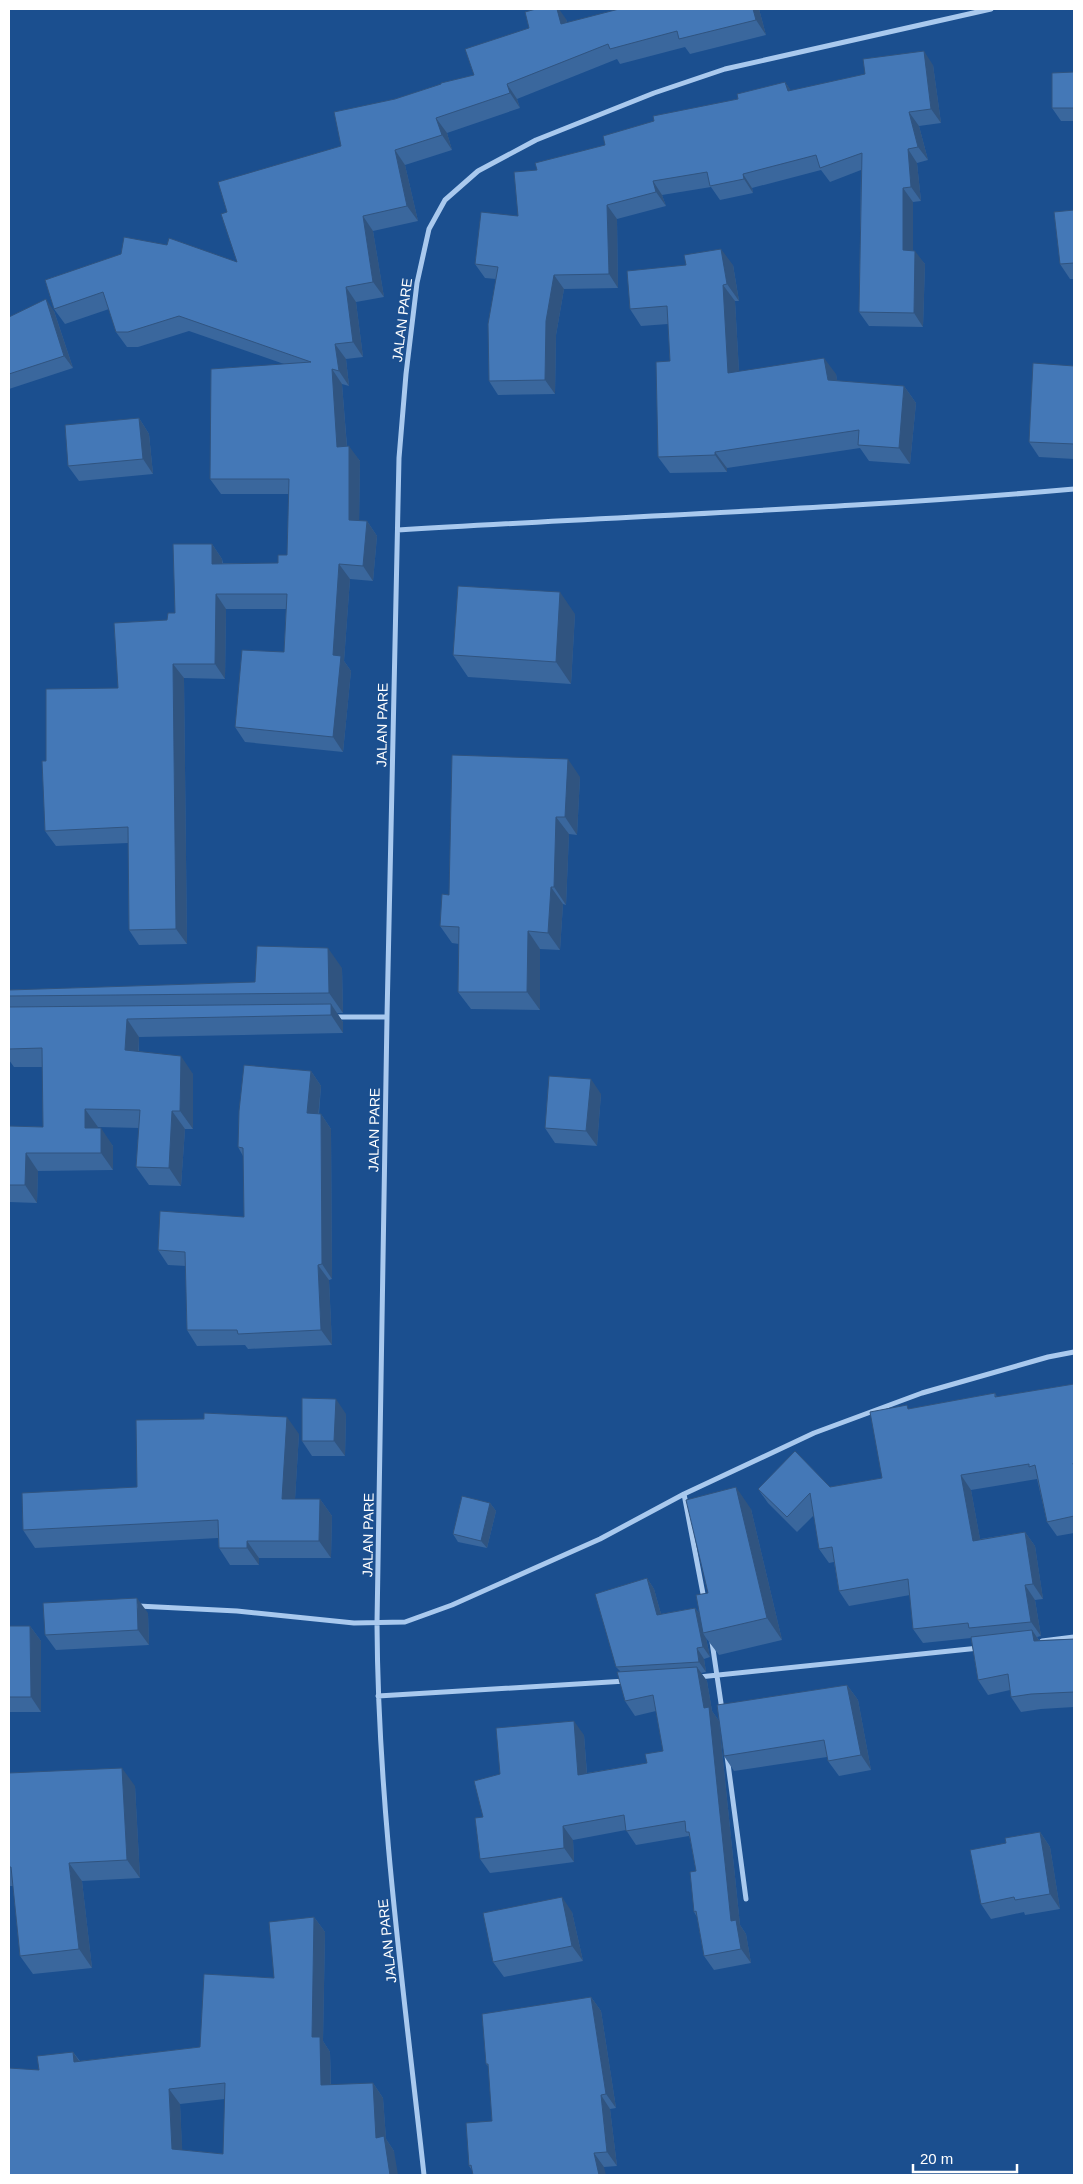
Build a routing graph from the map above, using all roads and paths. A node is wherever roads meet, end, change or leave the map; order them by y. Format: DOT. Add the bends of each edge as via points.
graph roads {
  1 [pos="991,9"];
  2 [pos="1074,489"];
  3 [pos="398,530"];
  4 [pos="387,1016"];
  5 [pos="330,1017"];
  6 [pos="1074,1352"];
  7 [pos="684,1494"];
  8 [pos="705,1604"];
  9 [pos="132,1606"];
  10 [pos="378,1624"];
  11 [pos="710,1632"];
  12 [pos="1074,1637"];
  13 [pos="1035,1642"];
  14 [pos="986,1647"];
  15 [pos="718,1676"];
  16 [pos="689,1678"];
  17 [pos="631,1681"];
  18 [pos="378,1696"];
  19 [pos="722,1714"];
  20 [pos="726,1752"];
  21 [pos="746,1899"];
  22 [pos="424,2175"];
  1 -- 3 [label="street, JALAN PARE" via="725,69 654,93 536,140 478,170 445,200 429,229 417,283 406,374 399,458"];
  2 -- 3 [label="street" via="783,510"];
  3 -- 4 [label="street, JALAN PARE"];
  4 -- 5 [label="street"];
  4 -- 10 [label="street, JALAN PARE"];
  6 -- 7 [label="street" via="922,1393 814,1433"];
  7 -- 8 [label="street"];
  7 -- 10 [label="street" via="600,1539 452,1605 405,1622"];
  9 -- 10 [label="street" via="238,1611"];
  10 -- 18 [label="street, JALAN PARE"];
  11 -- 15 [label="street"];
  12 -- 13 [label="street"];
  14 -- 15 [label="street"];
  15 -- 16 [label="street"];
  15 -- 19 [label="street"];
  17 -- 18 [label="street"];
  18 -- 22 [label="street, JALAN PARE" via="396,1926"];
  20 -- 21 [label="street"];
}
